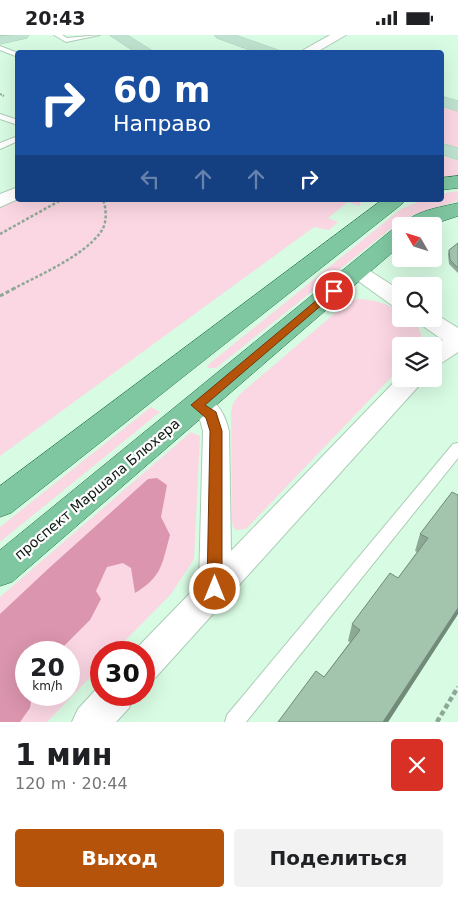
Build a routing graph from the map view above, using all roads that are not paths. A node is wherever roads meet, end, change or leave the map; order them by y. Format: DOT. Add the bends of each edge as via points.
graph roads {
  1 [pos="22,35"];
  2 [pos="57,35"];
  3 [pos="97,35"];
  4 [pos="117,35"];
  5 [pos="222,35"];
  6 [pos="340,35"];
  7 [pos="0,40"];
  8 [pos="0,48"];
  9 [pos="144,50"];
  10 [pos="264,50"];
  11 [pos="310,50"];
  12 [pos="15,54"];
  13 [pos="444,102"];
  14 [pos="458,106"];
  15 [pos="0,116"];
  16 [pos="15,122"];
  17 [pos="15,139"];
  18 [pos="0,146"];
  19 [pos="444,149"];
  20 [pos="458,154"];
  21 [pos="458,182"];
  22 [pos="444,184"];
  23 [pos="15,194"];
  24 [pos="0,201"];
  25 [pos="392,202"];
  26 [pos="458,209"];
  27 [pos="432,217"];
  28 [pos="392,242"];
  29 [pos="358,271"];
  30 [pos="392,295"];
  31 [pos="439,327"];
  32 [pos="458,340"];
  33 [pos="442,351"];
  34 [pos="158,381"];
  35 [pos="404,387"];
  36 [pos="197,405"];
  37 [pos="458,448"];
  38 [pos="0,504"];
  39 [pos="0,571"];
  40 [pos="215,589"];
  41 [pos="155,653"];
  42 [pos="106,706"];
  43 [pos="91,722"];
  44 [pos="234,722"];
  1 -- 7 [label="street"];
  2 -- 3 [label="lane" via="66,40"];
  4 -- 9 [label="street"];
  5 -- 10 [label="street"];
  6 -- 11 [label="street"];
  8 -- 12 [label="lane"];
  13 -- 14 [label="street"];
  15 -- 16 [label="lane"];
  17 -- 18 [label="lane"];
  19 -- 20 [label="street"];
  21 -- 22 [label="main road"];
  23 -- 24 [label="street"];
  25 -- 34 [label="main road"];
  26 -- 27 [label="main road"];
  28 -- 29 [label="main road, проспект Маршала Блюхера"];
  29 -- 30 [label="street"];
  29 -- 36 [label="main road, проспект Маршала Блюхера"];
  31 -- 32 [label="street"];
  32 -- 33 [label="street"];
  34 -- 36 [label="main road"];
  34 -- 38 [label="main road"];
  35 -- 40 [label="street"];
  36 -- 39 [label="main road, проспект Маршала Блюхера"];
  36 -- 40 [label="street" via="212,415 216,431"];
  37 -- 44 [label="lane"];
  40 -- 41 [label="street"];
  42 -- 43 [label="street"];
}
